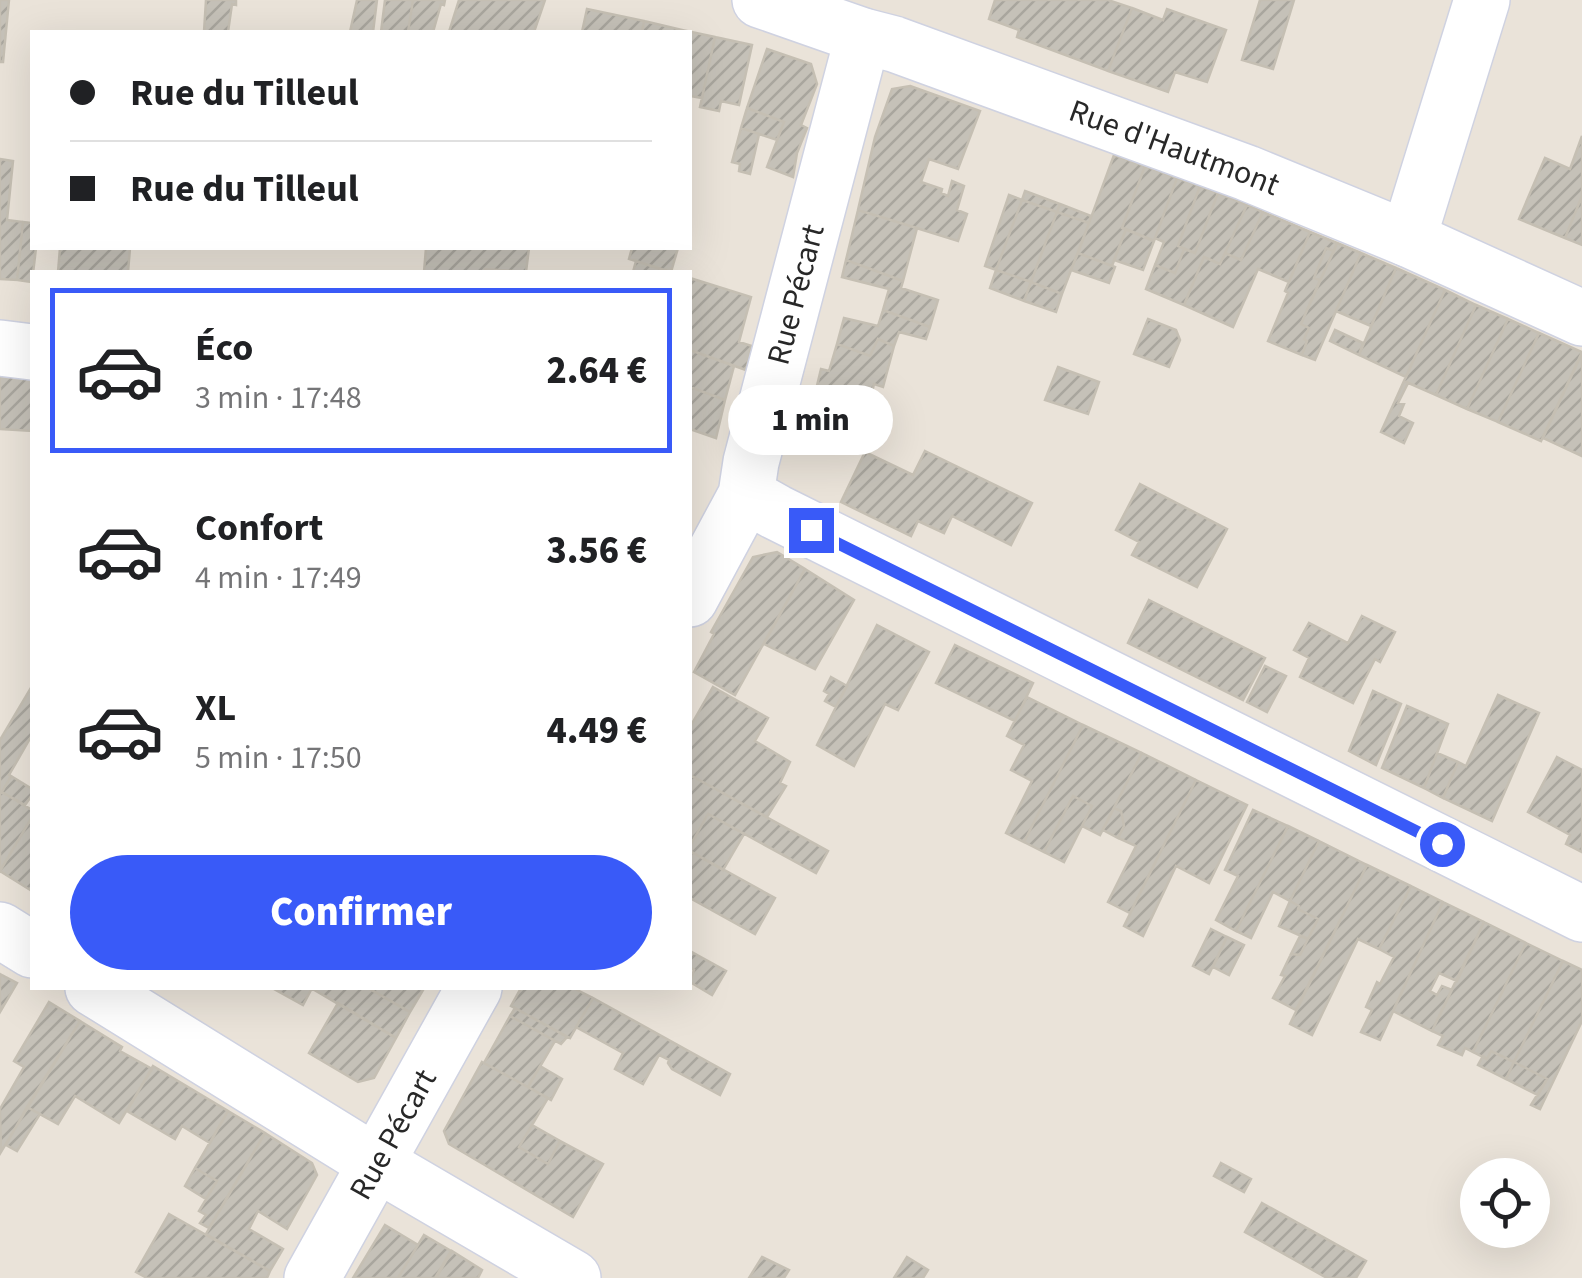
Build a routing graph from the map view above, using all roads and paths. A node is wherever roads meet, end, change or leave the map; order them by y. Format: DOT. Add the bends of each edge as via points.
graph roads {
  1 [pos="760,0"];
  2 [pos="1482,0"];
  3 [pos="863,36"];
  4 [pos="1408,240"];
  5 [pos="1582,318"];
  6 [pos="0,348"];
  7 [pos="30,352"];
  8 [pos="746,495"];
  9 [pos="692,595"];
  10 [pos="1582,914"];
  11 [pos="0,930"];
  12 [pos="30,949"];
  13 [pos="96,990"];
  14 [pos="473,990"];
  15 [pos="376,1163"];
  16 [pos="312,1278"];
  17 [pos="573,1278"];
  1 -- 3 [label="street, Rue d'Hautmont"];
  2 -- 4 [label="street"];
  3 -- 4 [label="street, Rue d'Hautmont" via="1247,172"];
  3 -- 8 [label="street, Rue Pécart"];
  4 -- 5 [label="street, Rue d'Hautmont"];
  6 -- 7 [label="street"];
  8 -- 9 [label="street, Rue Pécart"];
  8 -- 10 [label="street"];
  11 -- 12 [label="street"];
  13 -- 15 [label="street"];
  14 -- 15 [label="street, Rue Pécart"];
  15 -- 16 [label="street, Rue Pécart"];
  15 -- 17 [label="street"];
}
